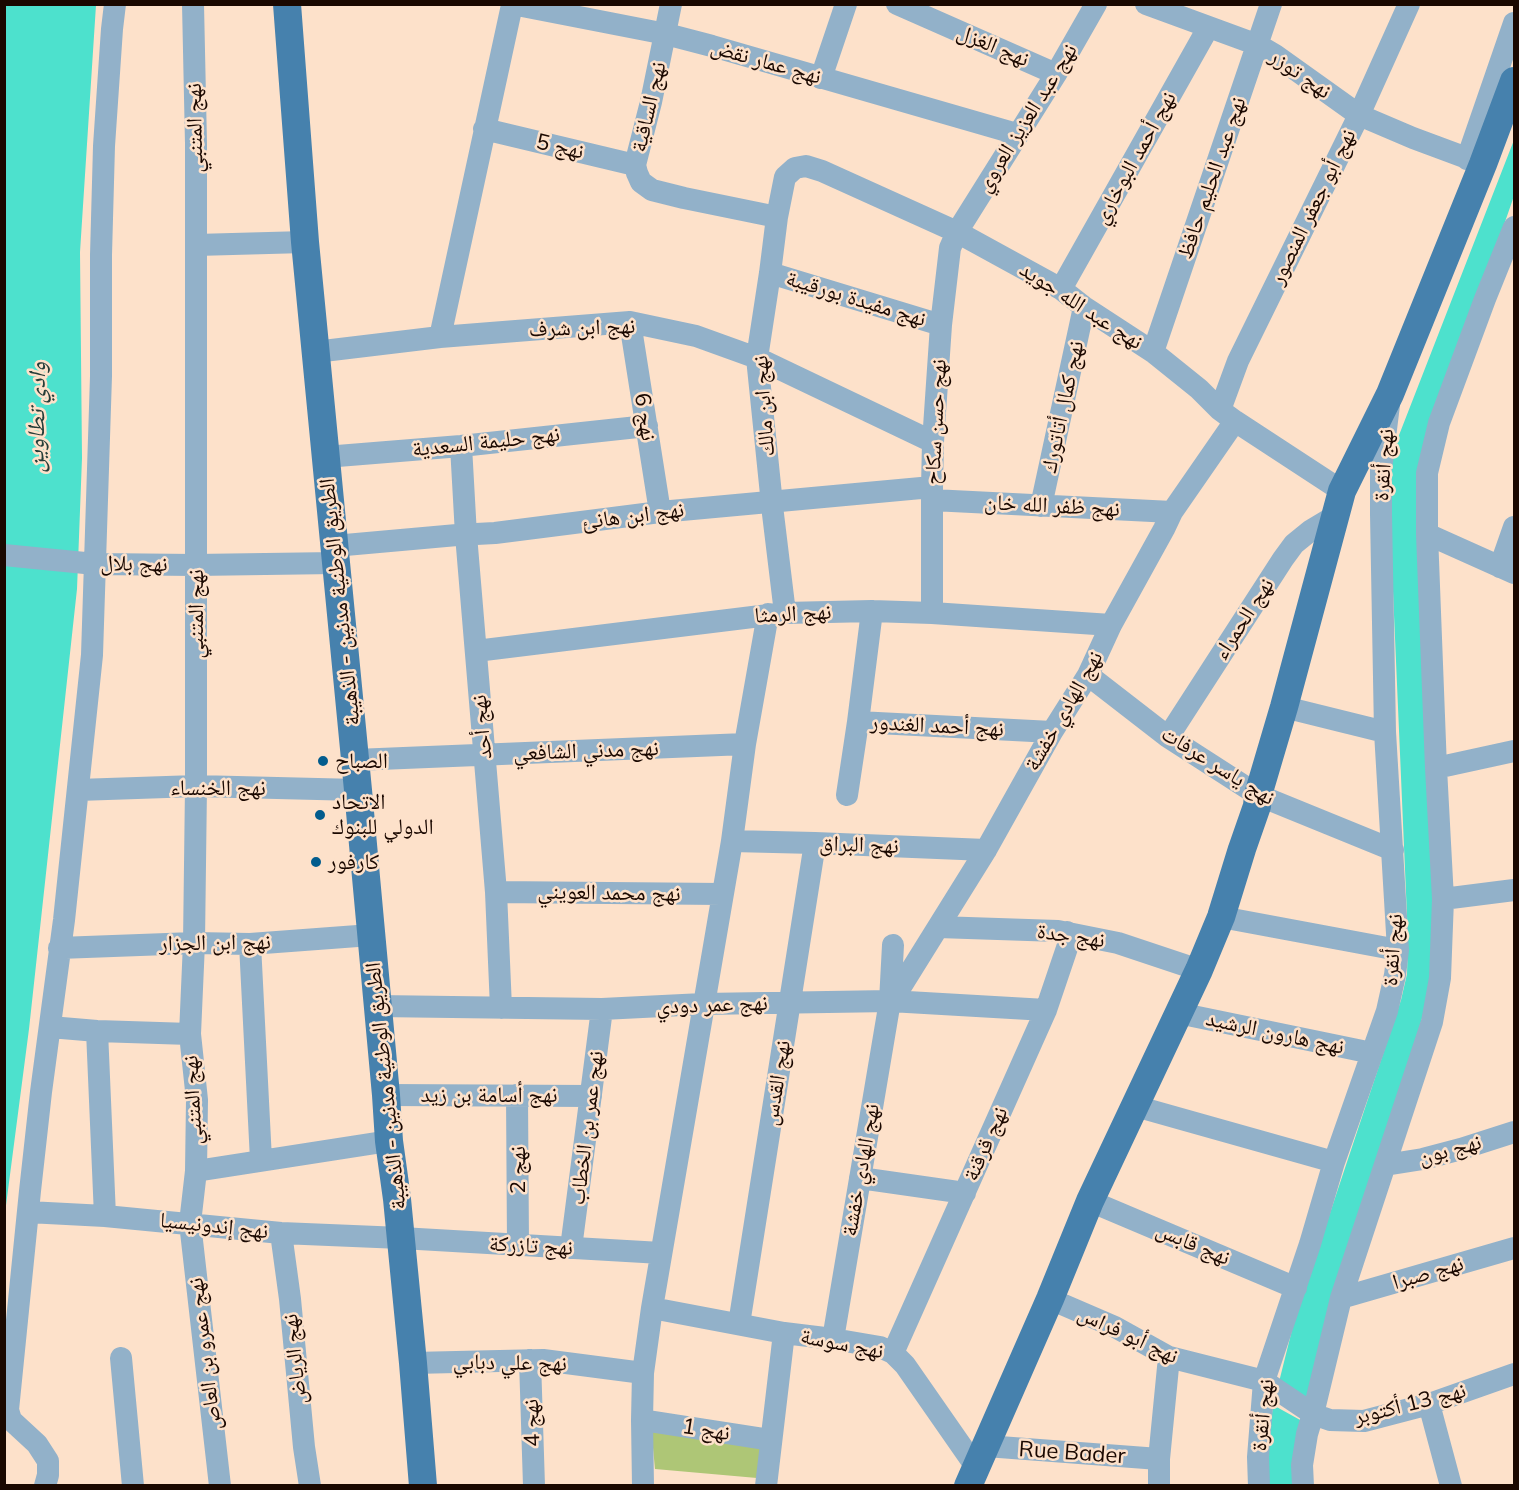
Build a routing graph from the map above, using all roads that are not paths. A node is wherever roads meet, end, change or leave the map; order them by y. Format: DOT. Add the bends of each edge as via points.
graph roads {
  1 [pos="115,4"];
  2 [pos="193,4"];
  3 [pos="287,4"];
  4 [pos="512,4"];
  5 [pos="671,4"];
  6 [pos="846,4"];
  7 [pos="897,4"];
  8 [pos="1096,4"];
  9 [pos="1146,4"];
  10 [pos="1271,4"];
  11 [pos="1409,4"];
  12 [pos="543,7"];
  13 [pos="1515,23"];
  14 [pos="1208,28"];
  15 [pos="666,34"];
  16 [pos="1258,45"];
  17 [pos="1056,74"];
  18 [pos="821,78"];
  19 [pos="1515,81"];
  20 [pos="1359,115"];
  21 [pos="484,129"];
  22 [pos="1017,134"];
  23 [pos="1475,161"];
  24 [pos="635,165"];
  25 [pos="795,168"];
  26 [pos="777,217"];
  27 [pos="957,232"];
  28 [pos="1512,240"];
  29 [pos="305,242"];
  30 [pos="196,245"];
  31 [pos="770,273"];
  32 [pos="1061,289"];
  33 [pos="1084,307"];
  34 [pos="630,322"];
  35 [pos="941,325"];
  36 [pos="440,337"];
  37 [pos="315,352"];
  38 [pos="1153,352"];
  39 [pos="757,358"];
  40 [pos="1390,394"];
  41 [pos="1228,415"];
  42 [pos="647,426"];
  43 [pos="933,442"];
  44 [pos="461,446"];
  45 [pos="325,457"];
  46 [pos="932,493"];
  47 [pos="772,501"];
  48 [pos="1338,504"];
  49 [pos="1041,506"];
  50 [pos="660,512"];
  51 [pos="1172,512"];
  52 [pos="1515,527"];
  53 [pos="1427,534"];
  54 [pos="466,535"];
  55 [pos="335,554"];
  56 [pos="4,555"];
  57 [pos="89,563"];
  58 [pos="195,565"];
  59 [pos="1508,570"];
  60 [pos="872,611"];
  61 [pos="933,613"];
  62 [pos="777,614"];
  63 [pos="1111,625"];
  64 [pos="476,651"];
  65 [pos="1088,675"];
  66 [pos="1284,707"];
  67 [pos="858,722"];
  68 [pos="1052,732"];
  69 [pos="1385,732"];
  70 [pos="1168,737"];
  71 [pos="745,744"];
  72 [pos="1515,751"];
  73 [pos="484,755"];
  74 [pos="355,760"];
  75 [pos="1436,768"];
  76 [pos="196,786"];
  77 [pos="78,789"];
  78 [pos="358,789"];
  79 [pos="847,795"];
  80 [pos="1258,795"];
  81 [pos="732,841"];
  82 [pos="815,843"];
  83 [pos="986,850"];
  84 [pos="1393,850"];
  85 [pos="1515,890"];
  86 [pos="495,892"];
  87 [pos="722,894"];
  88 [pos="1443,899"];
  89 [pos="1221,917"];
  90 [pos="938,927"];
  91 [pos="1067,932"];
  92 [pos="371,935"];
  93 [pos="194,943"];
  94 [pos="250,944"];
  95 [pos="893,945"];
  96 [pos="59,948"];
  97 [pos="1398,950"];
  98 [pos="1199,970"];
  99 [pos="891,1001"];
  100 [pos="789,1003"];
  101 [pos="704,1004"];
  102 [pos="377,1006"];
  103 [pos="501,1008"];
  104 [pos="602,1009"];
  105 [pos="1046,1010"];
  106 [pos="1178,1013"];
  107 [pos="50,1027"];
  108 [pos="97,1030"];
  109 [pos="190,1034"];
  110 [pos="1372,1053"];
  111 [pos="386,1095"];
  112 [pos="517,1095"];
  113 [pos="591,1096"];
  114 [pos="1135,1106"];
  115 [pos="1515,1132"];
  116 [pos="389,1141"];
  117 [pos="261,1160"];
  118 [pos="1334,1162"];
  119 [pos="1384,1165"];
  120 [pos="196,1171"];
  121 [pos="860,1178"];
  122 [pos="965,1193"];
  123 [pos="1090,1201"];
  124 [pos="28,1212"];
  125 [pos="105,1216"];
  126 [pos="190,1223"];
  127 [pos="281,1233"];
  128 [pos="401,1238"];
  129 [pos="518,1245"];
  130 [pos="571,1248"];
  131 [pos="1515,1248"];
  132 [pos="661,1253"];
  133 [pos="1296,1288"];
  134 [pos="1341,1298"];
  135 [pos="1050,1299"];
  136 [pos="652,1308"];
  137 [pos="739,1324"];
  138 [pos="784,1333"];
  139 [pos="832,1339"];
  140 [pos="893,1353"];
  141 [pos="1169,1357"];
  142 [pos="120,1358"];
  143 [pos="530,1360"];
  144 [pos="413,1363"];
  145 [pos="643,1373"];
  146 [pos="1515,1374"];
  147 [pos="1270,1385"];
  148 [pos="1429,1404"];
  149 [pos="1310,1412"];
  150 [pos="642,1420"];
  151 [pos="771,1440"];
  152 [pos="1159,1459"];
  153 [pos="976,1466"];
  154 [pos="45,1485"];
  155 [pos="133,1485"];
  156 [pos="220,1485"];
  157 [pos="310,1485"];
  158 [pos="423,1485"];
  159 [pos="534,1485"];
  160 [pos="643,1485"];
  161 [pos="766,1485"];
  162 [pos="1159,1485"];
  163 [pos="1259,1485"];
  164 [pos="1303,1485"];
  165 [pos="1451,1485"];
  1 -- 57 [label="street" via="104,157 101,376"];
  2 -- 30 [label="street, نهج المتنبي"];
  3 -- 29 [label="main road, الطريق الوطنية مدنين - الذهيبة"];
  4 -- 12 [label="street, نهج عمار نقض"];
  4 -- 21 [label="street"];
  5 -- 15 [label="street, نهج الساقية"];
  6 -- 18 [label="street"];
  7 -- 17 [label="street, نهج الغزل"];
  8 -- 17 [label="street, نهج عبد العزيز العروي"];
  9 -- 14 [label="street, نهج توزر"];
  10 -- 16 [label="street, نهج عبد الحليم حافظ"];
  11 -- 20 [label="street, نهج أبو جعفر المنصور"];
  12 -- 15 [label="street, نهج عمار نقض"];
  13 -- 23 [label="street"];
  14 -- 16 [label="street, نهج توزر"];
  14 -- 32 [label="street, نهج أحمد البوخاري"];
  15 -- 18 [label="street, نهج عمار نقض"];
  15 -- 24 [label="street, نهج الساقية"];
  16 -- 20 [label="street, نهج توزر"];
  16 -- 38 [label="street, نهج عبد الحليم حافظ"];
  17 -- 22 [label="street, نهج عبد العزيز العروي"];
  18 -- 22 [label="street, نهج عمار نقض"];
  19 -- 23 [label="main road"];
  20 -- 23 [label="street, نهج توزر"];
  20 -- 41 [label="street, نهج أبو جعفر المنصور" via="1238,361"];
  21 -- 24 [label="street, نهج 5"];
  21 -- 36 [label="street"];
  22 -- 27 [label="street, نهج عبد العزيز العروي"];
  23 -- 40 [label="main road"];
  24 -- 26 [label="street, نهج الساقية" via="641,182 651,190"];
  25 -- 26 [label="street, نهج ابن مالك" via="785,177"];
  25 -- 27 [label="street, نهج عبد الله جويد" via="806,166 822,171"];
  26 -- 31 [label="street, نهج ابن مالك"];
  27 -- 32 [label="street, نهج عبد الله جويد"];
  27 -- 35 [label="street, نهج حسن سكاح" via="950,248"];
  28 -- 53 [label="street" via="1485,299 1439,423 1427,473"];
  29 -- 30 [label="street"];
  29 -- 37 [label="main road, الطريق الوطنية مدنين - الذهيبة"];
  30 -- 58 [label="street, نهج المتنبي"];
  31 -- 35 [label="street, نهج مفيدة بورقيبة"];
  31 -- 39 [label="street, نهج ابن مالك"];
  32 -- 33 [label="street, نهج عبد الله جويد"];
  33 -- 38 [label="street, نهج عبد الله جويد"];
  33 -- 49 [label="street, نهج كمال أتاتورك"];
  34 -- 36 [label="street, نهج ابن شرف"];
  34 -- 39 [label="street, نهج ابن شرف" via="696,336"];
  34 -- 42 [label="street, نهج 6"];
  35 -- 43 [label="street, نهج حسن سكاح"];
  36 -- 37 [label="street, نهج ابن شرف"];
  37 -- 45 [label="main road, الطريق الوطنية مدنين - الذهيبة"];
  38 -- 41 [label="street, نهج عبد الله جويد"];
  39 -- 43 [label="street, نهج ابن شرف"];
  39 -- 47 [label="street, نهج ابن مالك"];
  40 -- 48 [label="main road"];
  40 -- 69 [label="street, نهج أنقرة" via="1381,470"];
  41 -- 48 [label="street, نهج عبد الله جويد"];
  41 -- 51 [label="street, نهج الهادي خفشة"];
  42 -- 44 [label="street, نهج حليمة السعدية"];
  42 -- 50 [label="street, نهج 6"];
  43 -- 46 [label="street, نهج حسن سكاح"];
  44 -- 45 [label="street, نهج حليمة السعدية"];
  44 -- 54 [label="street, نهج أحد"];
  45 -- 55 [label="main road, الطريق الوطنية مدنين - الذهيبة"];
  46 -- 47 [label="street, نهج ابن هانئ"];
  46 -- 49 [label="street, نهج ظفر الله خان"];
  46 -- 61 [label="street, نهج حسن سكاح"];
  47 -- 50 [label="street, نهج ابن هانئ"];
  47 -- 62 [label="street, نهج ابن مالك"];
  48 -- 66 [label="main road"];
  48 -- 70 [label="street, نهج الحمراء" via="1282,559"];
  49 -- 51 [label="street, نهج ظفر الله خان"];
  50 -- 54 [label="street, نهج ابن هانئ"];
  51 -- 63 [label="street, نهج الهادي خفشة"];
  52 -- 59 [label="street"];
  53 -- 59 [label="street"];
  53 -- 75 [label="street"];
  54 -- 55 [label="street, نهج ابن هانئ"];
  54 -- 64 [label="street, نهج أحد"];
  55 -- 58 [label="street, نهج بلال"];
  55 -- 74 [label="main road, الطريق الوطنية مدنين - الذهيبة"];
  56 -- 57 [label="street, نهج بلال"];
  57 -- 58 [label="street, نهج بلال"];
  57 -- 77 [label="street" via="92,655"];
  58 -- 76 [label="street, نهج المتنبي"];
  60 -- 61 [label="street, نهج الرمثا"];
  60 -- 62 [label="street, نهج الرمثا"];
  60 -- 67 [label="street"];
  61 -- 63 [label="street, نهج الرمثا"];
  62 -- 64 [label="street, نهج الرمثا"];
  62 -- 71 [label="street, نهج ابن مالك"];
  63 -- 65 [label="street, نهج الهادي خفشة"];
  64 -- 73 [label="street, نهج أحد"];
  65 -- 68 [label="street, نهج الهادي خفشة"];
  65 -- 70 [label="street, نهج ياسر عرفات"];
  66 -- 69 [label="street"];
  66 -- 80 [label="main road"];
  67 -- 68 [label="street, نهج أحمد الغندور"];
  67 -- 79 [label="street"];
  68 -- 83 [label="street, نهج الهادي خفشة"];
  69 -- 84 [label="street, نهج أنقرة"];
  70 -- 80 [label="street, نهج ياسر عرفات"];
  71 -- 73 [label="street, نهج مدني الشافعي"];
  71 -- 81 [label="street, نهج ابن مالك"];
  72 -- 75 [label="street"];
  73 -- 74 [label="street, نهج مدني الشافعي"];
  73 -- 86 [label="street, نهج أحد"];
  74 -- 78 [label="main road, الطريق الوطنية مدنين - الذهيبة"];
  75 -- 88 [label="street"];
  76 -- 77 [label="street, نهج الخنساء"];
  76 -- 78 [label="street, نهج الخنساء"];
  76 -- 93 [label="street, نهج المتنبي"];
  77 -- 96 [label="street"];
  78 -- 92 [label="main road, الطريق الوطنية مدنين - الذهيبة"];
  80 -- 84 [label="street, نهج ياسر عرفات"];
  80 -- 89 [label="main road"];
  81 -- 82 [label="street, نهج البراق"];
  81 -- 87 [label="street, نهج ابن مالك"];
  82 -- 83 [label="street, نهج البراق"];
  82 -- 100 [label="street, نهج القدس"];
  83 -- 90 [label="street, نهج الهادي خفشة"];
  84 -- 97 [label="street, نهج أنقرة"];
  85 -- 88 [label="street"];
  86 -- 87 [label="street, نهج محمد العويني"];
  86 -- 103 [label="street, نهج أحد"];
  87 -- 101 [label="street, نهج ابن مالك"];
  88 -- 119 [label="street" via="1440,978 1432,1022"];
  89 -- 97 [label="street"];
  89 -- 98 [label="main road"];
  90 -- 91 [label="street, نهج جدة"];
  90 -- 99 [label="street, نهج الهادي خفشة"];
  91 -- 98 [label="street, نهج جدة" via="1118,943"];
  91 -- 105 [label="street, نهج قرقنة" via="1069,942"];
  92 -- 94 [label="street, نهج ابن الجزار"];
  92 -- 102 [label="main road, الطريق الوطنية مدنين - الذهيبة"];
  93 -- 94 [label="street, نهج ابن الجزار"];
  93 -- 96 [label="street, نهج ابن الجزار"];
  93 -- 109 [label="street, نهج المتنبي"];
  94 -- 117 [label="street"];
  95 -- 99 [label="street"];
  96 -- 107 [label="street"];
  97 -- 110 [label="street, نهج أنقرة" via="1387,1011"];
  98 -- 106 [label="main road"];
  99 -- 100 [label="street, نهج عمر دودي"];
  99 -- 105 [label="street, نهج عمر دودي"];
  99 -- 121 [label="street, نهج الهادي خفشة"];
  100 -- 101 [label="street, نهج عمر دودي"];
  100 -- 137 [label="street, نهج القدس"];
  101 -- 104 [label="street, نهج عمر دودي"];
  101 -- 132 [label="street, نهج ابن مالك"];
  102 -- 103 [label="street, نهج عمر دودي"];
  102 -- 111 [label="main road, الطريق الوطنية مدنين - الذهيبة"];
  103 -- 104 [label="street, نهج عمر دودي"];
  104 -- 113 [label="street, نهج عمر بن الخطاب"];
  105 -- 122 [label="street, نهج قرقنة"];
  106 -- 110 [label="street, نهج هارون الرشيد"];
  106 -- 114 [label="main road"];
  107 -- 108 [label="street"];
  107 -- 124 [label="street"];
  108 -- 109 [label="street"];
  108 -- 125 [label="street"];
  109 -- 120 [label="street, نهج المتنبي" via="197,1100"];
  110 -- 118 [label="street, نهج أنقرة"];
  111 -- 112 [label="street, نهج أسامة بن زيد"];
  111 -- 116 [label="main road, الطريق الوطنية مدنين - الذهيبة"];
  112 -- 113 [label="street, نهج أسامة بن زيد"];
  112 -- 129 [label="street, نهج 2"];
  113 -- 130 [label="street, نهج عمر بن الخطاب"];
  114 -- 118 [label="street"];
  114 -- 123 [label="main road"];
  115 -- 119 [label="street, نهج بون" via="1424,1159"];
  116 -- 117 [label="street"];
  116 -- 128 [label="main road, الطريق الوطنية مدنين - الذهيبة"];
  117 -- 120 [label="street"];
  118 -- 133 [label="street, نهج أنقرة"];
  119 -- 134 [label="street"];
  120 -- 126 [label="street, نهج المتنبي"];
  121 -- 122 [label="street"];
  121 -- 139 [label="street, نهج الهادي خفشة"];
  122 -- 140 [label="street, نهج قرقنة"];
  123 -- 133 [label="street, نهج قابس"];
  123 -- 135 [label="main road"];
  124 -- 125 [label="street, نهج إندونيسيا"];
  124 -- 154 [label="street" via="8,1410 11,1420 37,1444 48,1461"];
  125 -- 126 [label="street, نهج إندونيسيا"];
  126 -- 127 [label="street, نهج إندونيسيا"];
  126 -- 156 [label="street, نهج عمرو بن العاص"];
  127 -- 128 [label="street, نهج إندونيسيا"];
  127 -- 157 [label="street, نهج الرياض"];
  128 -- 129 [label="street, نهج تازركة"];
  128 -- 144 [label="main road, الطريق الوطنية مدنين - الذهيبة"];
  129 -- 130 [label="street, نهج تازركة"];
  130 -- 132 [label="street, نهج تازركة"];
  131 -- 134 [label="street, نهج صبرا"];
  132 -- 136 [label="street, نهج ابن مالك"];
  133 -- 147 [label="street, نهج أنقرة"];
  134 -- 149 [label="street"];
  135 -- 141 [label="street, نهج أبو فراس" via="1115,1327"];
  135 -- 153 [label="main road"];
  136 -- 137 [label="street, نهج سوسة"];
  136 -- 145 [label="street, نهج ابن مالك"];
  137 -- 138 [label="street, نهج سوسة"];
  138 -- 139 [label="street, نهج سوسة"];
  138 -- 151 [label="street"];
  139 -- 140 [label="street, نهج سوسة"];
  140 -- 153 [label="street, نهج سوسة"];
  141 -- 147 [label="street, نهج أبو فراس"];
  141 -- 152 [label="street"];
  142 -- 155 [label="street"];
  143 -- 144 [label="street, نهج علي دبابي"];
  143 -- 145 [label="street, نهج علي دبابي"];
  143 -- 159 [label="street, نهج 4"];
  144 -- 158 [label="main road, الطريق الوطنية مدنين - الذهيبة"];
  145 -- 150 [label="street, نهج ابن مالك"];
  146 -- 148 [label="street, نهج 13 أكتوبر"];
  147 -- 149 [label="street"];
  147 -- 163 [label="street, نهج أنقرة" via="1258,1457"];
  148 -- 149 [label="street, نهج 13 أكتوبر" via="1364,1420 1330,1420"];
  148 -- 165 [label="street"];
  149 -- 164 [label="street"];
  150 -- 151 [label="street, نهج 1"];
  150 -- 160 [label="street, نهج ابن مالك"];
  151 -- 161 [label="street"];
  152 -- 153 [label="street, Rue Bader"];
  152 -- 162 [label="street"];
}
